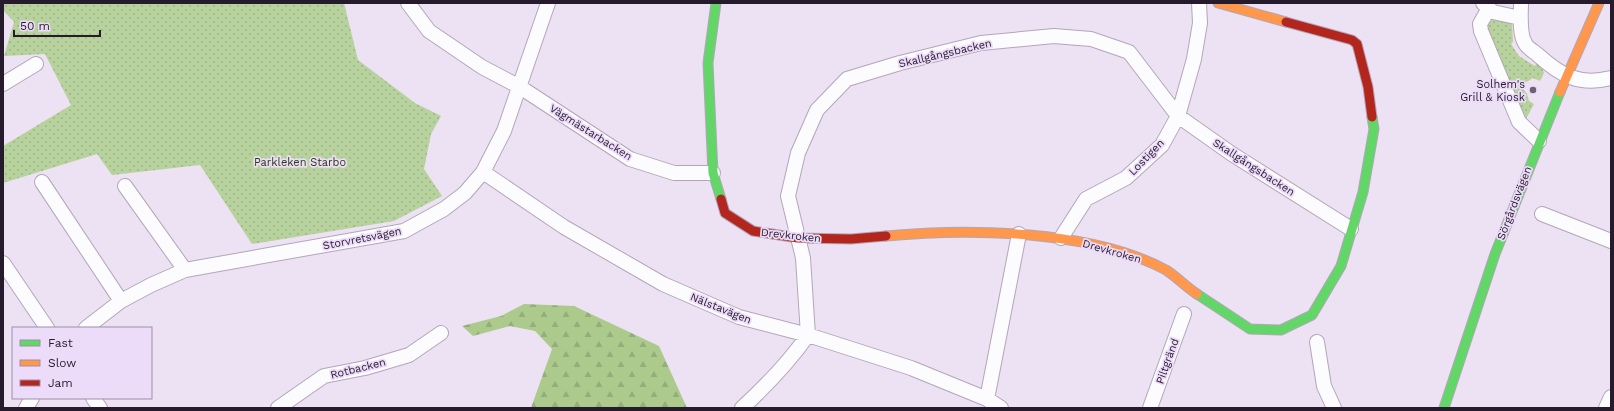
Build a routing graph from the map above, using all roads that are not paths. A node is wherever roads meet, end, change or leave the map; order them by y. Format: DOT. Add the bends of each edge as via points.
graph roads {
  1 [pos="408,3"];
  2 [pos="548,3"];
  3 [pos="716,3"];
  4 [pos="1200,3"];
  5 [pos="1218,3"];
  6 [pos="1521,3"];
  7 [pos="1599,3"];
  8 [pos="1486,6"];
  9 [pos="1520,18"];
  10 [pos="36,64"];
  11 [pos="1567,76"];
  12 [pos="1611,78"];
  13 [pos="3,84"];
  14 [pos="520,86"];
  15 [pos="1178,116"];
  16 [pos="1540,141"];
  17 [pos="483,172"];
  18 [pos="713,173"];
  19 [pos="42,182"];
  20 [pos="125,186"];
  21 [pos="1542,214"];
  22 [pos="1351,229"];
  23 [pos="1019,234"];
  24 [pos="798,238"];
  25 [pos="1061,238"];
  26 [pos="1611,241"];
  27 [pos="3,263"];
  28 [pos="185,270"];
  29 [pos="121,301"];
  30 [pos="1184,314"];
  31 [pos="46,327"];
  32 [pos="87,327"];
  33 [pos="441,333"];
  34 [pos="808,335"];
  35 [pos="1317,342"];
  36 [pos="1611,397"];
  37 [pos="31,399"];
  38 [pos="95,399"];
  39 [pos="987,399"];
  40 [pos="26,408"];
  41 [pos="100,408"];
  42 [pos="278,408"];
  43 [pos="742,408"];
  44 [pos="1001,408"];
  45 [pos="1150,408"];
  46 [pos="1334,408"];
  47 [pos="1444,408"];
  48 [pos="1606,408"];
  1 -- 14 [label="street, Vägmästarbacken" via="429,31 482,67"];
  2 -- 14 [label="street, Storvretsvägen"];
  3 -- 18 [label="street, Drevkroken" via="708,62"];
  4 -- 15 [label="street, Lostigen" via="1194,60"];
  5 -- 22 [label="street, Drevkroken" via="1352,40 1357,44 1368,87 1374,129 1363,192"];
  6 -- 9 [label="street"];
  7 -- 11 [label="street, Sörgårdsvägen"];
  8 -- 9 [label="street" via="1493,12"];
  8 -- 16 [label="street" via="1480,24 1481,31 1520,122"];
  9 -- 11 [label="street" via="1525,43 1556,71"];
  10 -- 13 [label="street"];
  11 -- 12 [label="street" via="1581,81 1597,82"];
  11 -- 16 [label="street, Sörgårdsvägen"];
  14 -- 17 [label="street, Storvretsvägen" via="504,131"];
  14 -- 18 [label="street, Vägmästarbacken" via="630,159 674,173"];
  15 -- 22 [label="street, Skallgångsbacken" via="1232,154"];
  15 -- 24 [label="street, Skallgångsbacken" via="1129,52 1092,39 1054,36 981,43 847,79 817,110 798,153 788,196"];
  15 -- 25 [label="street, Lostigen" via="1162,145 1126,178 1086,199"];
  16 -- 47 [label="street, Sörgårdsvägen" via="1511,209"];
  17 -- 28 [label="street, Storvretsvägen" via="465,193 444,209 404,230"];
  17 -- 34 [label="street, Nälstavägen" via="564,227 663,284 739,317"];
  18 -- 24 [label="street, Drevkroken" via="724,213 753,231"];
  19 -- 29 [label="street"];
  20 -- 28 [label="street"];
  21 -- 26 [label="street"];
  22 -- 25 [label="street, Drevkroken" via="1341,266 1312,315 1281,330 1250,329 1192,291 1167,271 1132,255"];
  23 -- 24 [label="street, Drevkroken" via="960,231 850,239"];
  23 -- 25 [label="street, Drevkroken"];
  23 -- 39 [label="street"];
  24 -- 34 [label="street, Skallgångsbacken" via="803,258"];
  27 -- 31 [label="street"];
  28 -- 29 [label="street, Storvretsvägen"];
  29 -- 32 [label="street, Storvretsvägen"];
  30 -- 45 [label="street, Piltgränd"];
  33 -- 42 [label="street, Rotbacken" via="409,354 365,368 324,376"];
  34 -- 39 [label="street, Nälstavägen" via="911,368"];
  34 -- 43 [label="street" via="795,354"];
  35 -- 46 [label="street" via="1324,386"];
  36 -- 48 [label="street"];
  37 -- 40 [label="street"];
  38 -- 41 [label="street"];
  39 -- 44 [label="street, Nälstavägen"];
}
